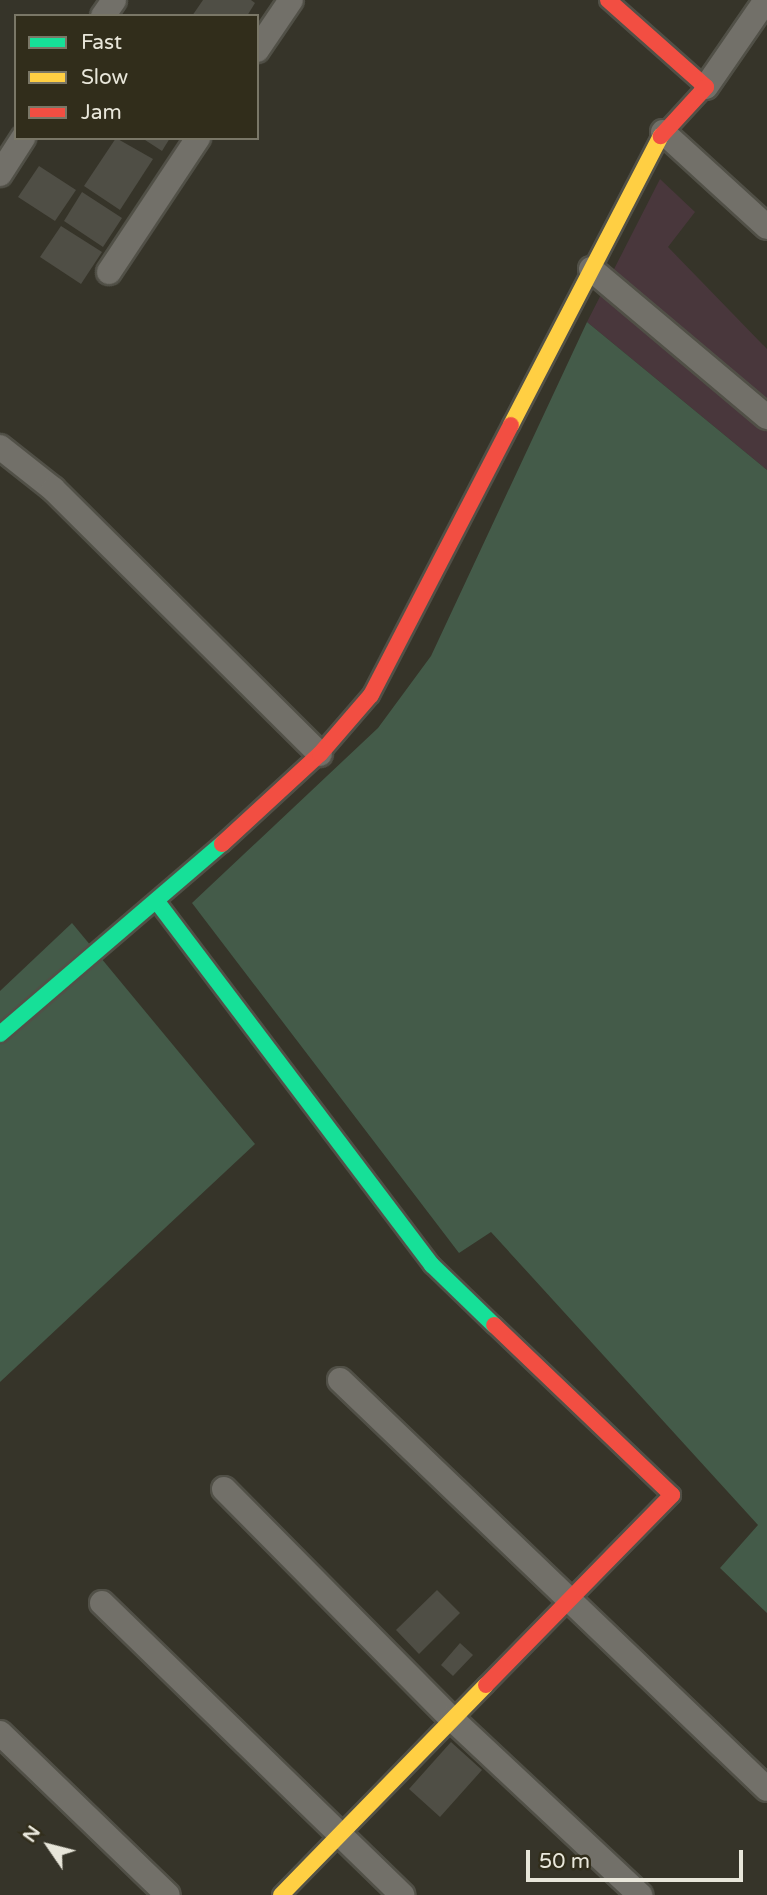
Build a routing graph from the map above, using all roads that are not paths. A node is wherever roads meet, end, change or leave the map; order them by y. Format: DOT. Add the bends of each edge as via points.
graph roads {
  1 [pos="290,0"];
  2 [pos="608,0"];
  3 [pos="766,0"];
  4 [pos="259,47"];
  5 [pos="706,87"];
  6 [pos="663,132"];
  7 [pos="22,140"];
  8 [pos="197,140"];
  9 [pos="0,174"];
  10 [pos="767,227"];
  11 [pos="591,269"];
  12 [pos="109,272"];
  13 [pos="767,416"];
  14 [pos="0,447"];
  15 [pos="320,754"];
  16 [pos="158,903"];
  17 [pos="0,1034"];
  18 [pos="340,1380"];
  19 [pos="224,1489"];
  20 [pos="567,1596"];
  21 [pos="102,1602"];
  22 [pos="452,1719"];
  23 [pos="0,1733"];
  24 [pos="767,1789"];
  25 [pos="338,1836"];
  26 [pos="168,1895"];
  27 [pos="281,1895"];
  28 [pos="402,1895"];
  29 [pos="640,1895"];
  1 -- 4 [label="street"];
  2 -- 5 [label="street"];
  3 -- 5 [label="street"];
  5 -- 6 [label="street"];
  6 -- 10 [label="street"];
  6 -- 11 [label="street"];
  7 -- 9 [label="street"];
  8 -- 12 [label="street"];
  11 -- 13 [label="street"];
  11 -- 15 [label="street" via="371,695"];
  14 -- 15 [label="street" via="53,489"];
  15 -- 16 [label="street"];
  16 -- 17 [label="street"];
  16 -- 20 [label="street" via="432,1265 672,1495"];
  18 -- 20 [label="street"];
  19 -- 22 [label="street"];
  20 -- 22 [label="street"];
  20 -- 24 [label="street"];
  21 -- 25 [label="street"];
  22 -- 25 [label="street"];
  22 -- 29 [label="street"];
  23 -- 26 [label="street"];
  25 -- 27 [label="street"];
  25 -- 28 [label="street"];
}
